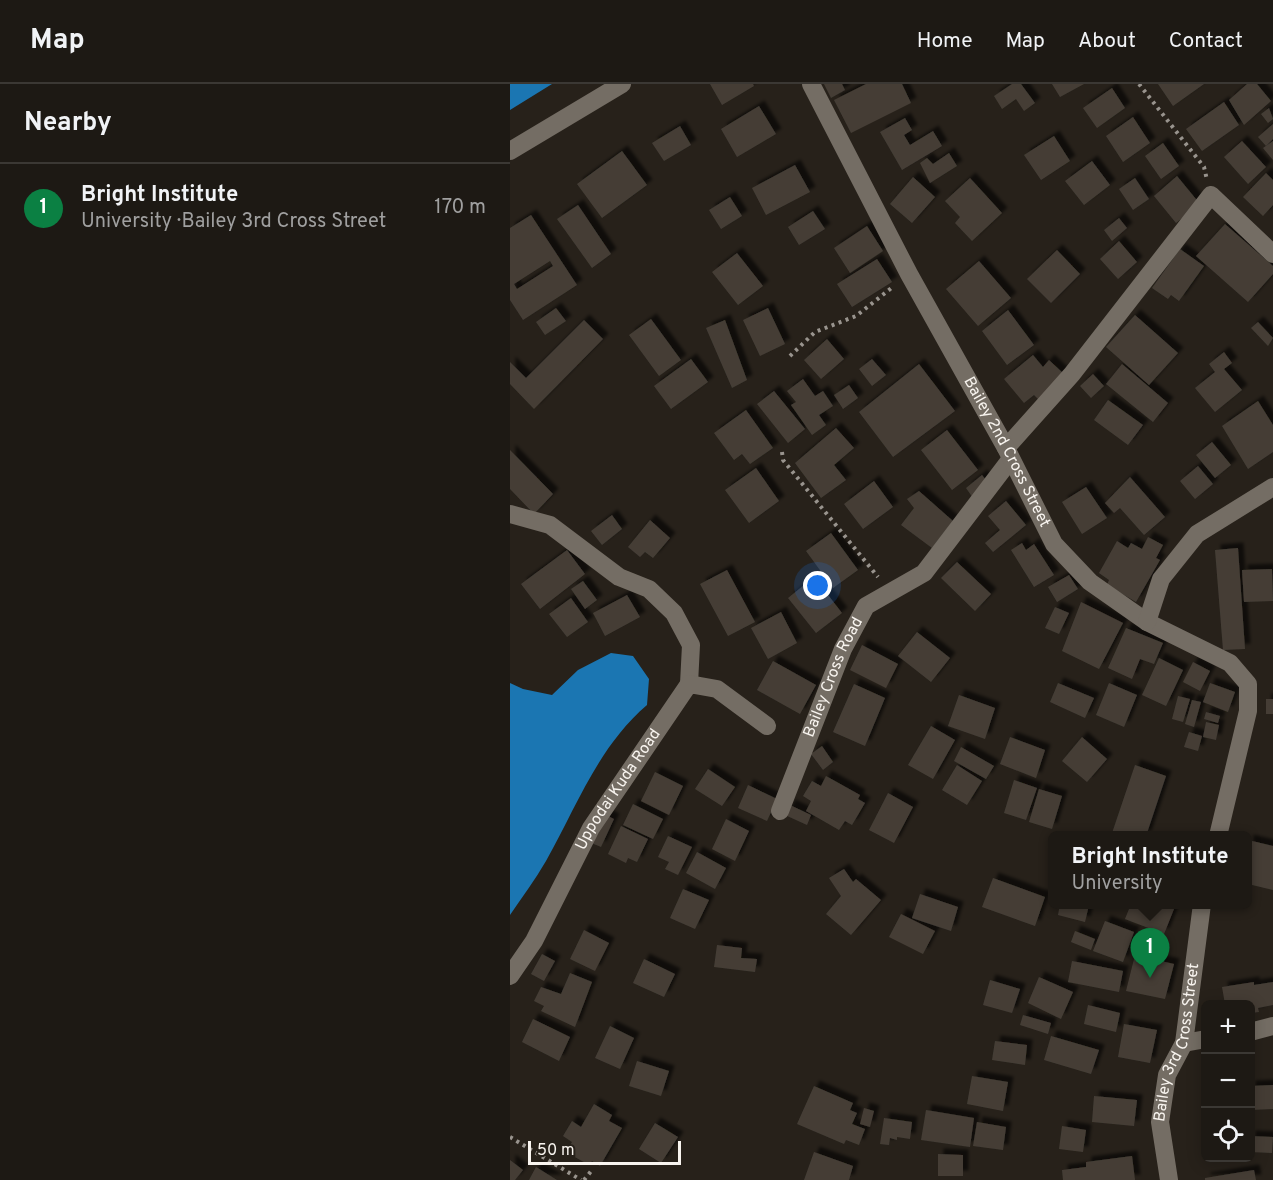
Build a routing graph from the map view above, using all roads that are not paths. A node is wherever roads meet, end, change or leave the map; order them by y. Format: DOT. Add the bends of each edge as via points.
graph roads {
  1 [pos="622,84"];
  2 [pos="811,84"];
  3 [pos="510,152"];
  4 [pos="1273,254"];
  5 [pos="1008,454"];
  6 [pos="1273,487"];
  7 [pos="510,514"];
  8 [pos="1147,622"];
  9 [pos="689,684"];
  10 [pos="767,726"];
  11 [pos="780,811"];
  12 [pos="1219,831"];
  13 [pos="1201,909"];
  14 [pos="510,976"];
  15 [pos="1273,1026"];
  16 [pos="1255,1031"];
  17 [pos="1201,1040"];
  18 [pos="1184,1043"];
  19 [pos="1169,1180"];
  1 -- 3 [label="street"];
  2 -- 5 [label="street, Bailey 2nd Cross Street"];
  4 -- 5 [label="street, Bailey Cross Road" via="1211,195"];
  5 -- 8 [label="street, Bailey 2nd Cross Street" via="1054,544 1090,582"];
  5 -- 11 [label="street, Bailey Cross Road" via="924,573 866,606 843,649"];
  6 -- 8 [label="street" via="1197,534 1161,579"];
  7 -- 9 [label="street" via="550,525 619,577 649,589 674,613 691,645"];
  8 -- 12 [label="street" via="1230,663 1248,684 1248,711"];
  9 -- 10 [label="street" via="717,689"];
  9 -- 14 [label="street, Uppodai Kuda Road" via="591,828 534,941"];
  13 -- 18 [label="street, Bailey 3rd Cross Street"];
  15 -- 16 [label="street"];
  17 -- 18 [label="street"];
  18 -- 19 [label="street, Bailey 3rd Cross Street" via="1167,1075 1160,1122"];
}
